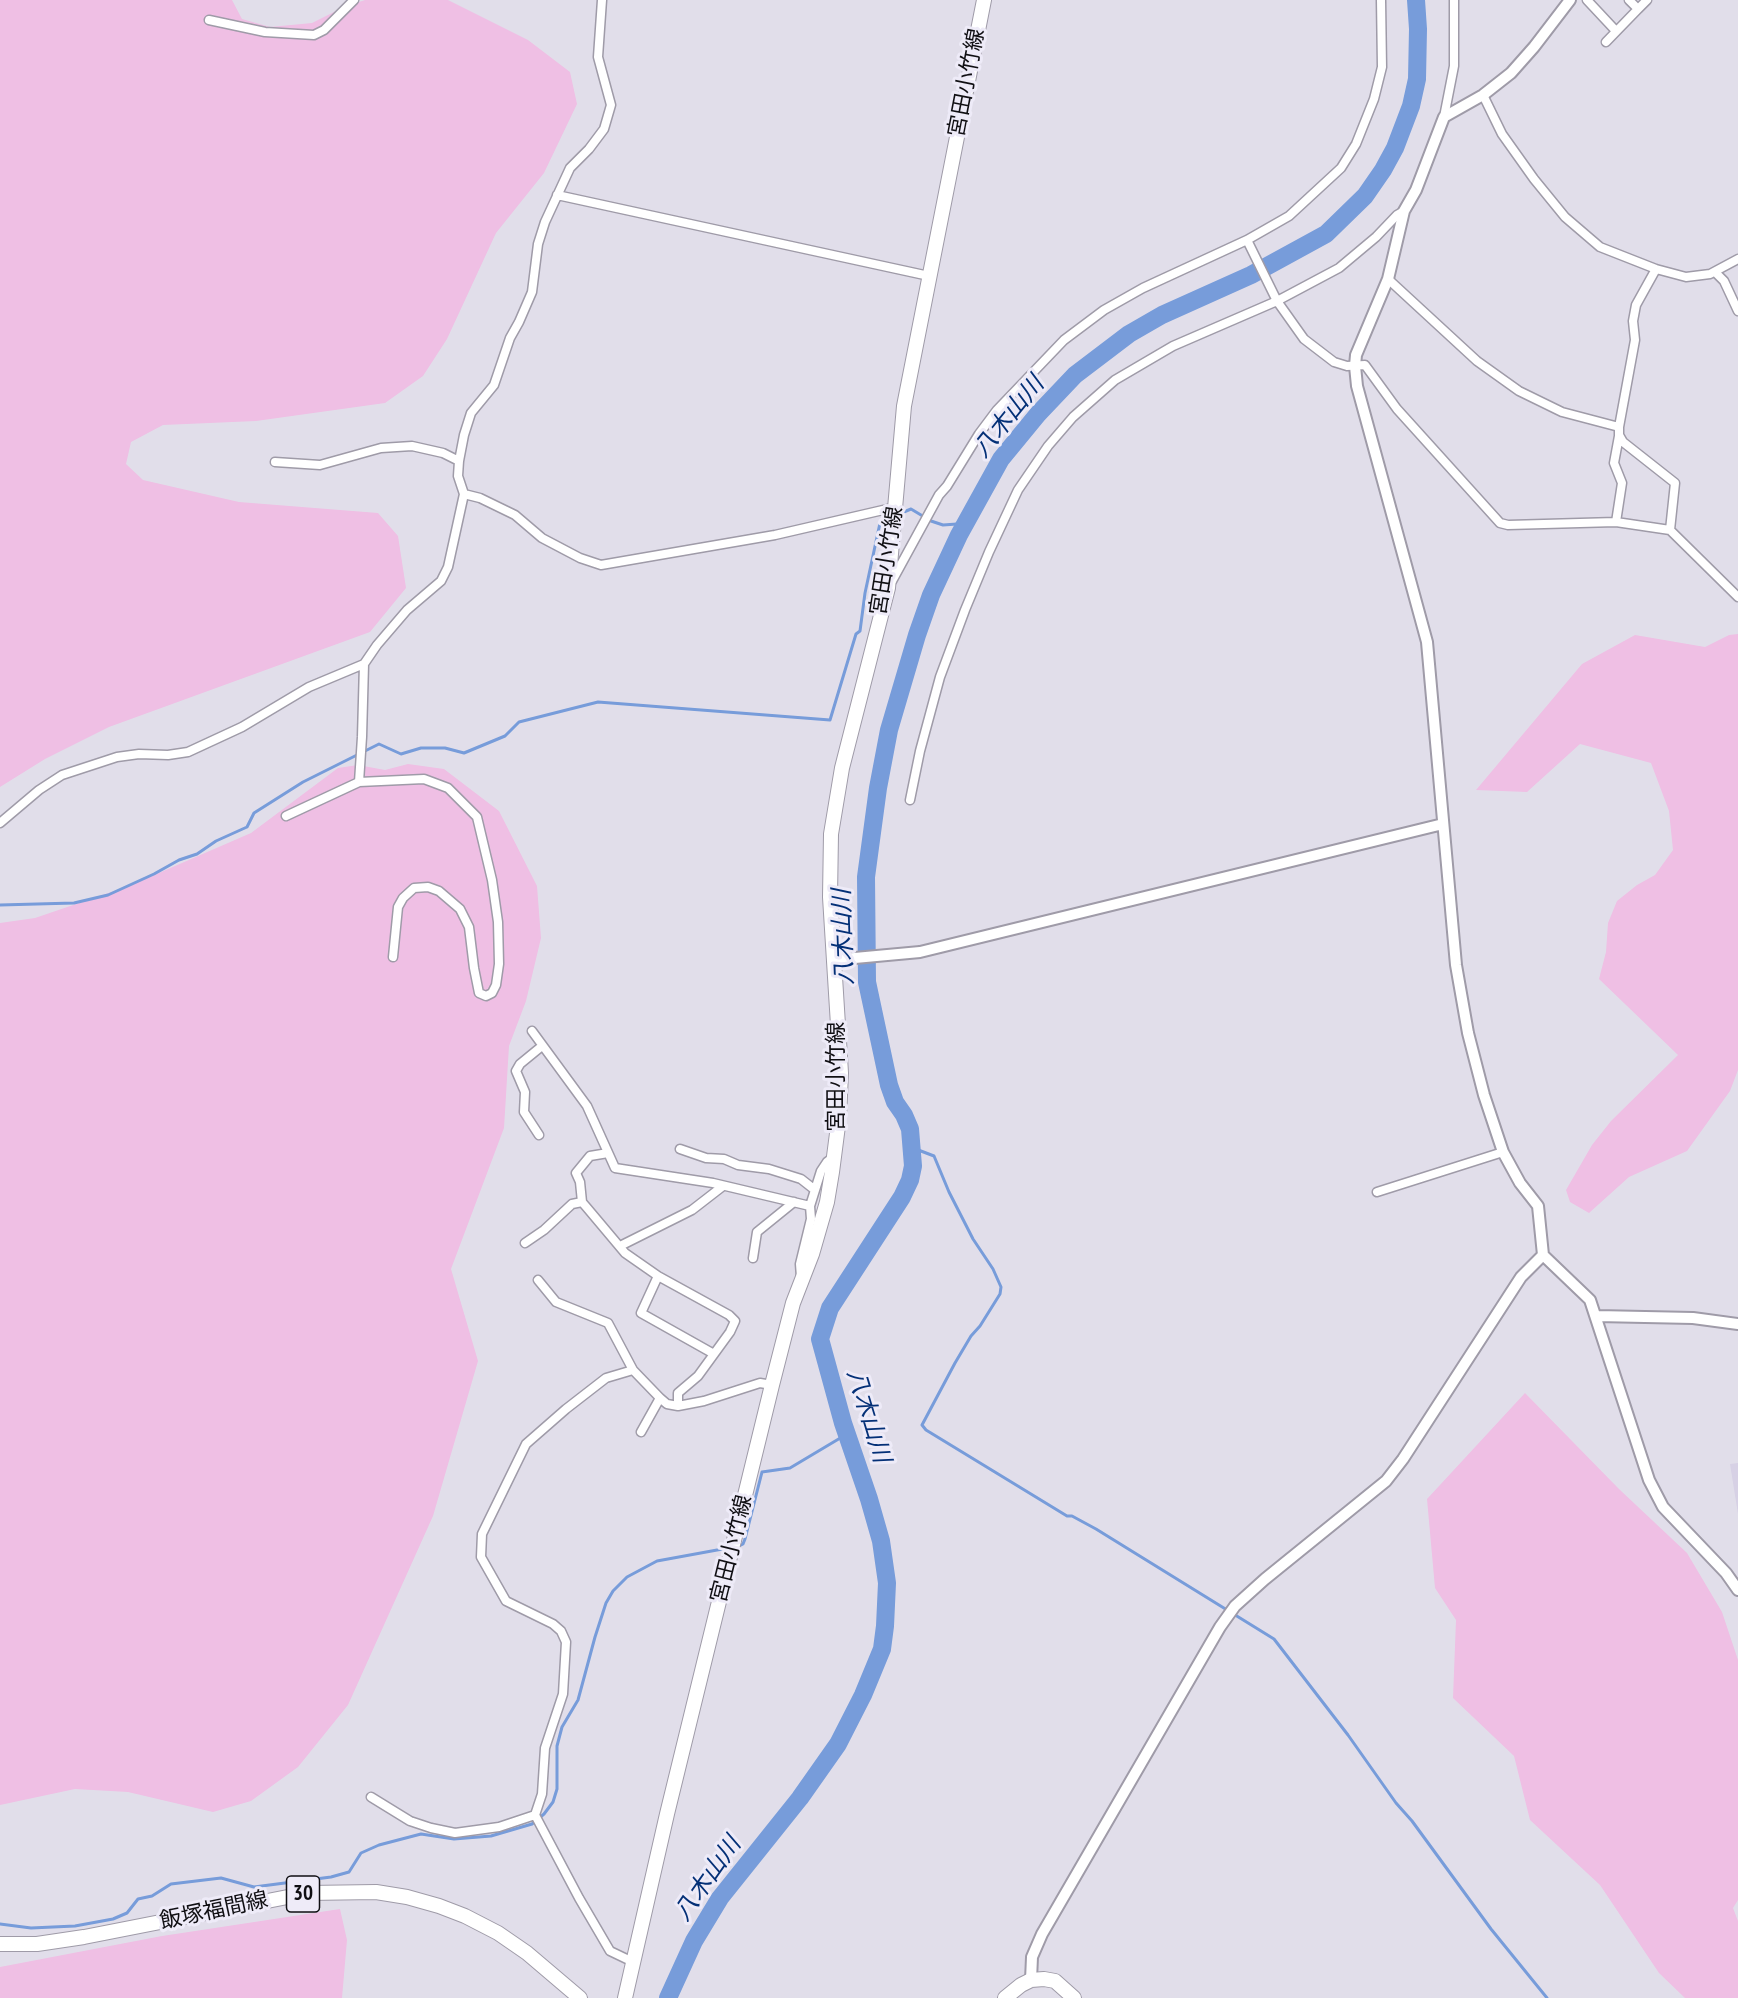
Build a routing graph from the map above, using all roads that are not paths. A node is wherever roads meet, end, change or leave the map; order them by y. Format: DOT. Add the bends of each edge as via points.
graph roads {
  1 [pos="354,0"];
  2 [pos="602,0"];
  3 [pos="984,0"];
  4 [pos="1381,0"];
  5 [pos="1454,0"];
  6 [pos="1570,0"];
  7 [pos="1587,0"];
  8 [pos="1629,0"];
  9 [pos="1647,0"];
  10 [pos="1638,9"];
  11 [pos="209,20"];
  12 [pos="1616,31"];
  13 [pos="1606,42"];
  14 [pos="1483,95"];
  15 [pos="1444,117"];
  16 [pos="557,195"];
  17 [pos="1404,211"];
  18 [pos="1247,240"];
  19 [pos="1738,259"];
  20 [pos="1656,269"];
  21 [pos="1715,272"];
  22 [pos="930,276"];
  23 [pos="1389,279"];
  24 [pos="1277,301"];
  25 [pos="1738,311"];
  26 [pos="1354,366"];
  27 [pos="1619,431"];
  28 [pos="459,461"];
  29 [pos="275,462"];
  30 [pos="464,494"];
  31 [pos="896,507"];
  32 [pos="1616,522"];
  33 [pos="1670,530"];
  34 [pos="888,588"];
  35 [pos="1738,597"];
  36 [pos="364,664"];
  37 [pos="358,782"];
  38 [pos="910,800"];
  39 [pos="286,816"];
  40 [pos="0,823"];
  41 [pos="1443,824"];
  42 [pos="393,957"];
  43 [pos="833,960"];
  44 [pos="532,1031"];
  45 [pos="542,1046"];
  46 [pos="539,1135"];
  47 [pos="680,1149"];
  48 [pos="1503,1152"];
  49 [pos="608,1153"];
  50 [pos="835,1156"];
  51 [pos="723,1186"];
  52 [pos="815,1191"];
  53 [pos="1377,1192"];
  54 [pos="582,1202"];
  55 [pos="794,1202"];
  56 [pos="810,1206"];
  57 [pos="525,1243"];
  58 [pos="620,1246"];
  59 [pos="1543,1255"];
  60 [pos="753,1258"];
  61 [pos="658,1276"];
  62 [pos="538,1280"];
  63 [pos="801,1283"];
  64 [pos="1597,1316"];
  65 [pos="1738,1324"];
  66 [pos="714,1354"];
  67 [pos="633,1370"];
  68 [pos="772,1385"];
  69 [pos="660,1398"];
  70 [pos="678,1406"];
  71 [pos="641,1432"];
  72 [pos="1738,1590"];
  73 [pos="371,1797"];
  74 [pos="535,1815"];
  75 [pos="0,1944"];
  76 [pos="633,1962"];
  77 [pos="1031,1980"];
  78 [pos="580,1998"];
  79 [pos="625,1998"];
  80 [pos="1005,1998"];
  81 [pos="1074,1998"];
  1 -- 11 [label="street" via="314,35 265,32"];
  2 -- 16 [label="street" via="598,57 611,105 604,129 570,168"];
  3 -- 22 [label="main road, 宮田小竹線"];
  4 -- 18 [label="street" via="1382,67 1356,144 1341,168 1289,216"];
  5 -- 15 [label="street" via="1454,66"];
  6 -- 14 [label="street" via="1511,73"];
  7 -- 12 [label="street"];
  8 -- 10 [label="street"];
  9 -- 10 [label="street"];
  10 -- 12 [label="street"];
  12 -- 13 [label="street"];
  14 -- 15 [label="street"];
  14 -- 20 [label="street" via="1502,134 1565,217 1600,247"];
  15 -- 17 [label="street"];
  16 -- 22 [label="street"];
  16 -- 28 [label="street" via="538,244 532,292 494,385 471,413"];
  17 -- 23 [label="street"];
  17 -- 24 [label="street" via="1339,268"];
  18 -- 24 [label="street"];
  18 -- 34 [label="street" via="1143,288 1104,310 1064,340 997,410 939,495"];
  19 -- 21 [label="street"];
  20 -- 21 [label="street" via="1686,277"];
  20 -- 27 [label="street" via="1636,305 1635,340"];
  21 -- 25 [label="street" via="1724,281"];
  22 -- 31 [label="main road, 宮田小竹線" via="904,406"];
  23 -- 26 [label="street"];
  23 -- 27 [label="street" via="1477,361 1519,391 1562,412"];
  24 -- 26 [label="street" via="1304,339 1334,362"];
  24 -- 38 [label="street" via="1173,346 1115,380 1073,417 1048,446 1018,490 965,610 940,677"];
  26 -- 32 [label="street" via="1365,365 1397,409 1500,523"];
  26 -- 41 [label="street" via="1426,642"];
  27 -- 32 [label="street" via="1614,463 1622,483"];
  27 -- 33 [label="street" via="1623,442 1676,483"];
  28 -- 29 [label="street" via="412,446 381,448 320,465"];
  28 -- 30 [label="street" via="458,476"];
  30 -- 31 [label="street" via="515,515 542,538 601,565 775,535"];
  30 -- 36 [label="street" via="448,567 441,581 407,610"];
  31 -- 34 [label="main road, 宮田小竹線"];
  32 -- 33 [label="street"];
  33 -- 35 [label="street"];
  34 -- 43 [label="main road, 宮田小竹線" via="842,768 831,834"];
  36 -- 37 [label="street"];
  36 -- 40 [label="street" via="309,687 242,727 188,752 117,757 62,775"];
  37 -- 39 [label="street"];
  37 -- 42 [label="street" via="424,779 448,788 477,817 492,880 500,963 492,993 479,993 469,927 460,909 439,891 414,888 403,898 398,907"];
  41 -- 43 [label="street" via="920,952"];
  41 -- 48 [label="street" via="1456,965 1466,1021"];
  43 -- 50 [label="main road, 宮田小竹線" via="841,1073"];
  44 -- 45 [label="street"];
  45 -- 46 [label="street" via="516,1071 525,1092 524,1112"];
  45 -- 49 [label="street" via="586,1107"];
  47 -- 52 [label="street" via="738,1166 769,1169 801,1179"];
  48 -- 53 [label="street"];
  48 -- 59 [label="street" via="1538,1206"];
  49 -- 51 [label="street" via="615,1168"];
  49 -- 54 [label="street" via="590,1156 576,1173"];
  50 -- 52 [label="street" via="821,1171"];
  50 -- 63 [label="main road, 宮田小竹線" via="827,1202"];
  51 -- 55 [label="street"];
  51 -- 58 [label="street" via="692,1210"];
  52 -- 56 [label="street"];
  54 -- 57 [label="street" via="572,1204"];
  54 -- 58 [label="street"];
  55 -- 56 [label="street"];
  55 -- 60 [label="street" via="757,1232"];
  56 -- 63 [label="street" via="811,1219 800,1264"];
  58 -- 61 [label="street"];
  59 -- 64 [label="street" via="1590,1300"];
  59 -- 77 [label="street" via="1521,1277 1386,1481 1265,1579 1235,1606 1220,1627 1042,1934 1032,1957"];
  61 -- 66 [label="street" via="641,1313"];
  61 -- 66 [label="street" via="735,1321"];
  62 -- 67 [label="street" via="556,1302 608,1323"];
  63 -- 68 [label="main road, 宮田小竹線"];
  64 -- 65 [label="street" via="1693,1318"];
  64 -- 72 [label="street" via="1649,1480 1663,1507"];
  66 -- 70 [label="street" via="678,1394"];
  67 -- 69 [label="street"];
  67 -- 74 [label="street" via="606,1378 526,1444 482,1534 481,1557 506,1601 553,1624 566,1642 563,1694 545,1748 542,1794"];
  68 -- 70 [label="street" via="760,1383"];
  68 -- 76 [label="main road, 宮田小竹線"];
  69 -- 70 [label="street"];
  69 -- 71 [label="street"];
  73 -- 74 [label="street" via="410,1821 455,1833 499,1827"];
  74 -- 76 [label="street" via="610,1951"];
  75 -- 78 [label="main road, 飯塚福間線 / 30" via="84,1938 308,1893 376,1892 418,1900 465,1916 498,1933"];
  76 -- 79 [label="main road, 宮田小竹線"];
  77 -- 80 [label="main road"];
  77 -- 81 [label="main road" via="1055,1981"];
}
